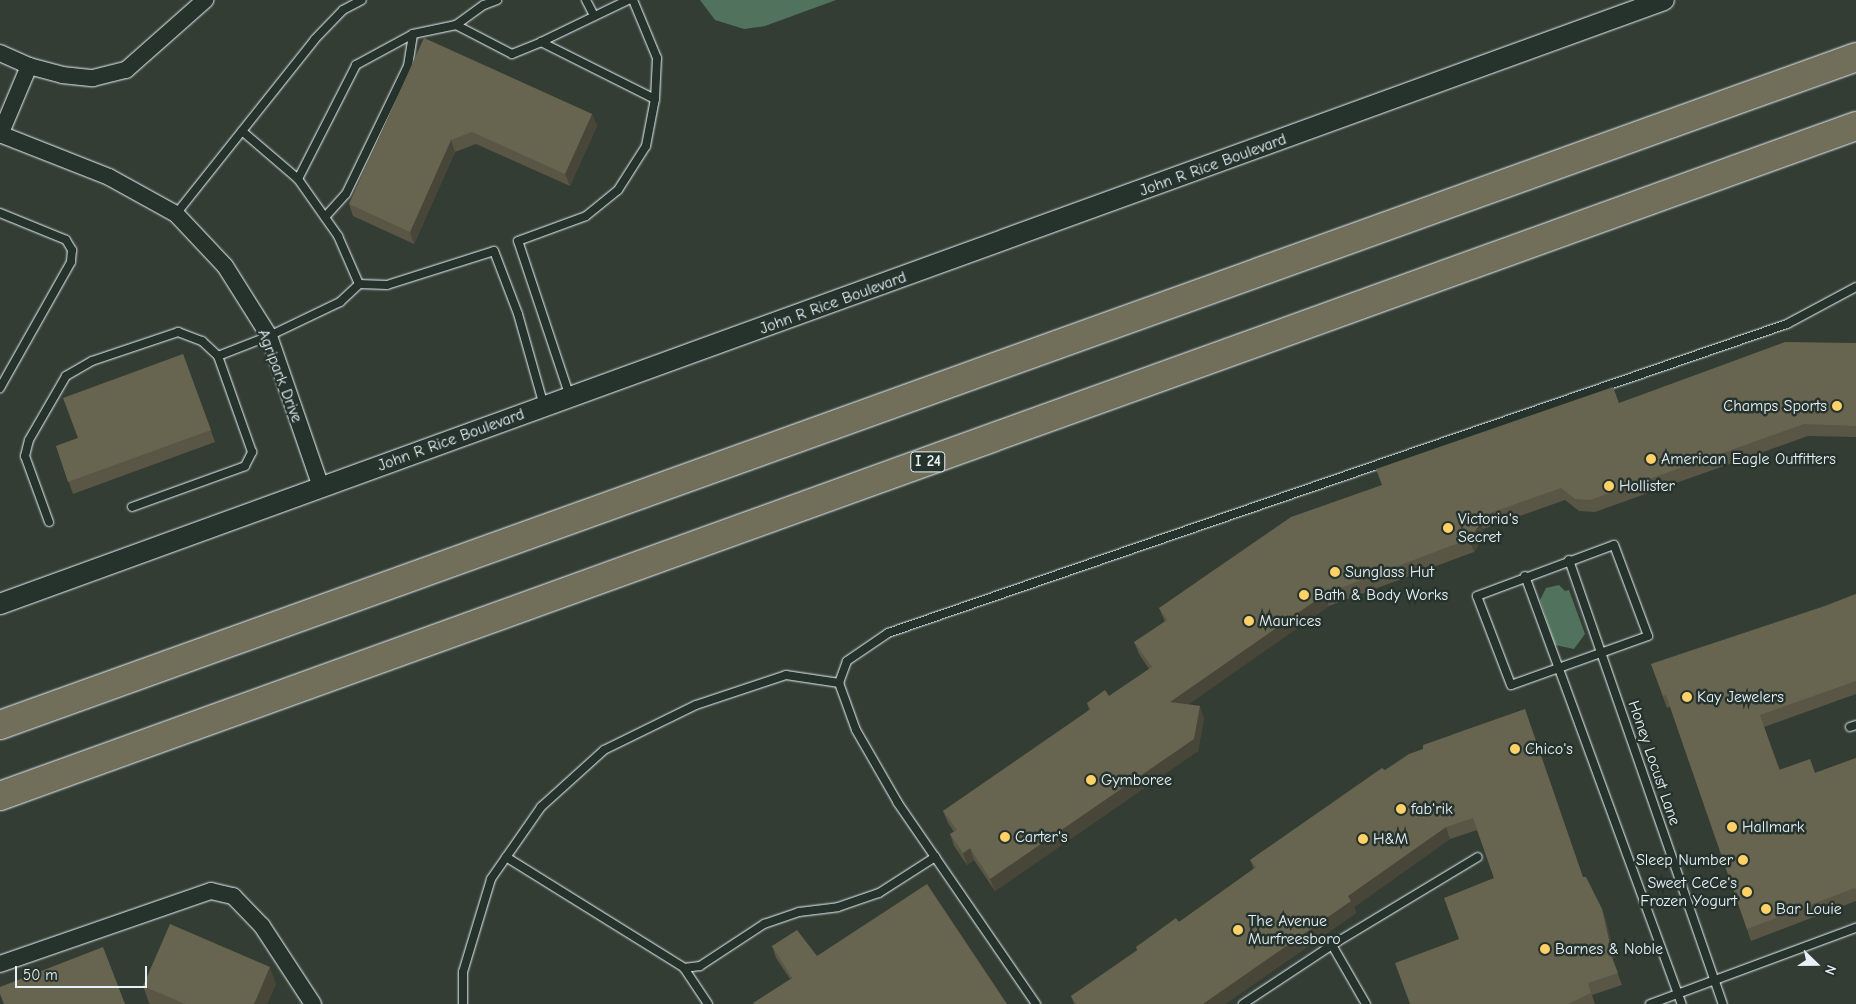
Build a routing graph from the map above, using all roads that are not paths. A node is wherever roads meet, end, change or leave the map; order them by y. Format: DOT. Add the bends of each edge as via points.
graph roads {
  1 [pos="205,0"];
  2 [pos="362,0"];
  3 [pos="497,0"];
  4 [pos="586,0"];
  5 [pos="628,0"];
  6 [pos="633,0"];
  7 [pos="1664,0"];
  8 [pos="594,16"];
  9 [pos="456,25"];
  10 [pos="413,34"];
  11 [pos="541,42"];
  12 [pos="0,53"];
  13 [pos="1856,57"];
  14 [pos="29,66"];
  15 [pos="655,99"];
  16 [pos="1856,126"];
  17 [pos="242,131"];
  18 [pos="0,135"];
  19 [pos="298,178"];
  20 [pos="0,212"];
  21 [pos="176,214"];
  22 [pos="325,217"];
  23 [pos="359,284"];
  24 [pos="1856,287"];
  25 [pos="269,336"];
  26 [pos="218,356"];
  27 [pos="0,388"];
  28 [pos="570,399"];
  29 [pos="544,406"];
  30 [pos="320,487"];
  31 [pos="132,507"];
  32 [pos="48,522"];
  33 [pos="1569,560"];
  34 [pos="1525,576"];
  35 [pos="0,604"];
  36 [pos="1601,652"];
  37 [pos="1559,668"];
  38 [pos="840,683"];
  39 [pos="0,725"];
  40 [pos="0,796"];
  41 [pos="506,857"];
  42 [pos="935,857"];
  43 [pos="1478,857"];
  44 [pos="1856,928"];
  45 [pos="1332,945"];
  46 [pos="0,964"];
  47 [pos="684,968"];
  48 [pos="1715,980"];
  49 [pos="1678,994"];
  50 [pos="312,1004"];
  51 [pos="463,1004"];
  52 [pos="708,1004"];
  53 [pos="1036,1004"];
  54 [pos="1243,1004"];
  55 [pos="1366,1004"];
  56 [pos="1650,1004"];
  57 [pos="1682,1004"];
  58 [pos="1723,1004"];
  1 -- 14 [label="street" via="126,70 93,78 62,75"];
  2 -- 17 [label="lane" via="343,10 315,38"];
  3 -- 9 [label="lane"];
  4 -- 8 [label="lane"];
  5 -- 8 [label="lane"];
  6 -- 15 [label="lane" via="657,58"];
  7 -- 28 [label="street, John R Rice Boulevard"];
  8 -- 11 [label="lane"];
  9 -- 10 [label="lane"];
  9 -- 11 [label="lane" via="512,54"];
  10 -- 19 [label="lane" via="356,65"];
  10 -- 22 [label="lane" via="408,66 346,194"];
  11 -- 15 [label="lane"];
  12 -- 14 [label="street"];
  13 -- 39 [label="highway"];
  14 -- 18 [label="street"];
  15 -- 28 [label="lane" via="646,146 618,190 586,216 518,240"];
  16 -- 40 [label="highway, I 24"];
  17 -- 19 [label="lane"];
  17 -- 21 [label="lane"];
  18 -- 21 [label="street, Agripark Drive" via="109,177"];
  19 -- 22 [label="lane"];
  20 -- 27 [label="lane" via="66,240 72,250 71,262"];
  21 -- 25 [label="street, Agripark Drive" via="225,266"];
  22 -- 23 [label="lane" via="338,236"];
  23 -- 25 [label="lane" via="340,302"];
  23 -- 29 [label="lane" via="387,285 494,251 518,314"];
  24 -- 38 [label="lane" via="1787,324 888,633 847,660"];
  25 -- 26 [label="lane"];
  25 -- 30 [label="street, Agripark Drive"];
  26 -- 31 [label="lane" via="252,452 245,466"];
  26 -- 32 [label="lane" via="202,342 178,332 92,361 66,376 29,440 25,456"];
  28 -- 29 [label="street, John R Rice Boulevard"];
  29 -- 30 [label="street, John R Rice Boulevard"];
  30 -- 35 [label="street, John R Rice Boulevard"];
  33 -- 34 [label="lane"];
  33 -- 36 [label="lane, Honey Locust Lane"];
  33 -- 36 [label="lane" via="1614,546 1648,636"];
  34 -- 37 [label="lane"];
  34 -- 37 [label="lane" via="1477,596 1510,685"];
  36 -- 37 [label="lane"];
  36 -- 48 [label="lane, Honey Locust Lane"];
  37 -- 49 [label="lane"];
  38 -- 41 [label="lane" via="786,675 696,705 604,750 541,807"];
  38 -- 42 [label="lane" via="856,730 898,803"];
  41 -- 47 [label="lane"];
  41 -- 51 [label="lane" via="491,878 463,972"];
  42 -- 47 [label="lane" via="879,892 838,907 799,912 764,924 700,966"];
  42 -- 53 [label="lane"];
  43 -- 45 [label="lane"];
  44 -- 48 [label="lane"];
  45 -- 54 [label="lane"];
  45 -- 55 [label="lane"];
  46 -- 50 [label="street" via="211,891 233,896 262,926"];
  47 -- 52 [label="lane"];
  48 -- 49 [label="lane"];
  48 -- 58 [label="lane, Honey Locust Lane"];
  49 -- 56 [label="lane"];
  49 -- 57 [label="lane"];
}
